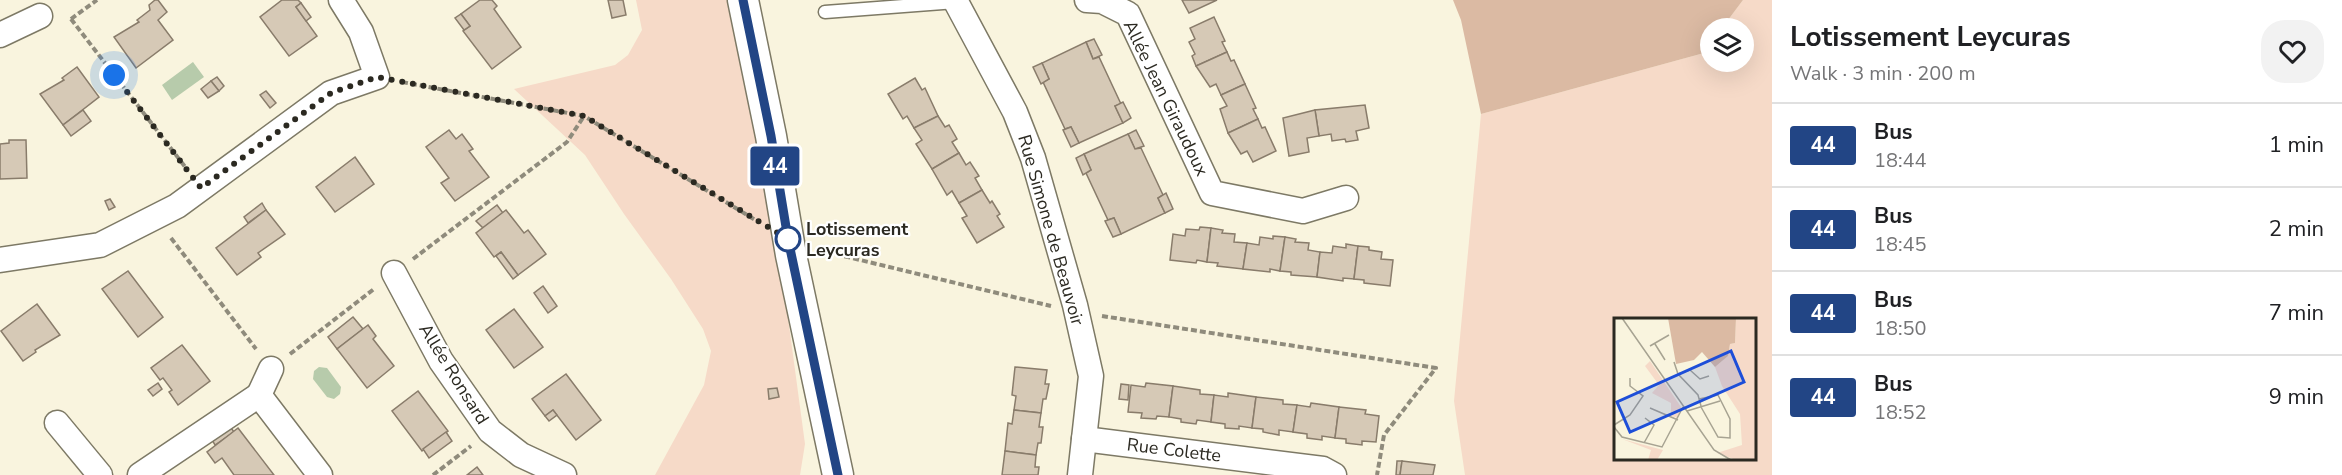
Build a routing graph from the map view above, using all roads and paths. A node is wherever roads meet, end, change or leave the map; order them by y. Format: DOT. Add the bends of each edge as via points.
graph roads {
  1 [pos="97,0"];
  2 [pos="341,0"];
  3 [pos="743,0"];
  4 [pos="1087,0"];
  5 [pos="955,1"];
  6 [pos="825,12"];
  7 [pos="40,16"];
  8 [pos="71,19"];
  9 [pos="0,35"];
  10 [pos="377,77"];
  11 [pos="584,116"];
  12 [pos="201,188"];
  13 [pos="1346,198"];
  14 [pos="155,217"];
  15 [pos="789,247"];
  16 [pos="0,260"];
  17 [pos="394,273"];
  18 [pos="1076,312"];
  19 [pos="271,369"];
  20 [pos="259,395"];
  21 [pos="57,423"];
  22 [pos="490,431"];
  23 [pos="1084,439"];
  24 [pos="831,469"];
  25 [pos="100,475"];
  26 [pos="140,475"];
  27 [pos="320,475"];
  28 [pos="433,475"];
  29 [pos="564,475"];
  30 [pos="1080,475"];
  31 [pos="1334,475"];
  32 [pos="1377,475"];
  1 -- 8 [label="path"];
  2 -- 10 [label="street" via="361,32"];
  3 -- 15 [label="street"];
  4 -- 13 [label="street, Allée Jean Giraudoux" via="1102,1 1128,14 1212,193 1303,211"];
  5 -- 6 [label="lane"];
  5 -- 18 [label="street, Rue Simone de Beauvoir" via="1015,111 1033,158"];
  7 -- 8 [label="path"];
  7 -- 9 [label="street"];
  8 -- 12 [label="path"];
  10 -- 11 [label="path"];
  10 -- 12 [label="street" via="331,93"];
  11 -- 15 [label="path"];
  11 -- 17 [label="path" via="567,142"];
  12 -- 14 [label="street"];
  14 -- 16 [label="street" via="100,245"];
  14 -- 19 [label="path"];
  15 -- 18 [label="path" via="827,252"];
  15 -- 24 [label="street"];
  17 -- 19 [label="path"];
  17 -- 22 [label="street, Allée Ronsard" via="441,361"];
  18 -- 23 [label="street, Rue Simone de Beauvoir" via="1091,376"];
  18 -- 32 [label="path" via="1436,368 1384,435"];
  19 -- 20 [label="street"];
  20 -- 26 [label="street"];
  20 -- 27 [label="street"];
  21 -- 25 [label="street"];
  22 -- 28 [label="path"];
  22 -- 29 [label="street, Allée Ronsard" via="521,455"];
  23 -- 30 [label="street, Rue Simone de Beauvoir"];
  23 -- 31 [label="street, Rue Colette" via="1323,469"];
}
